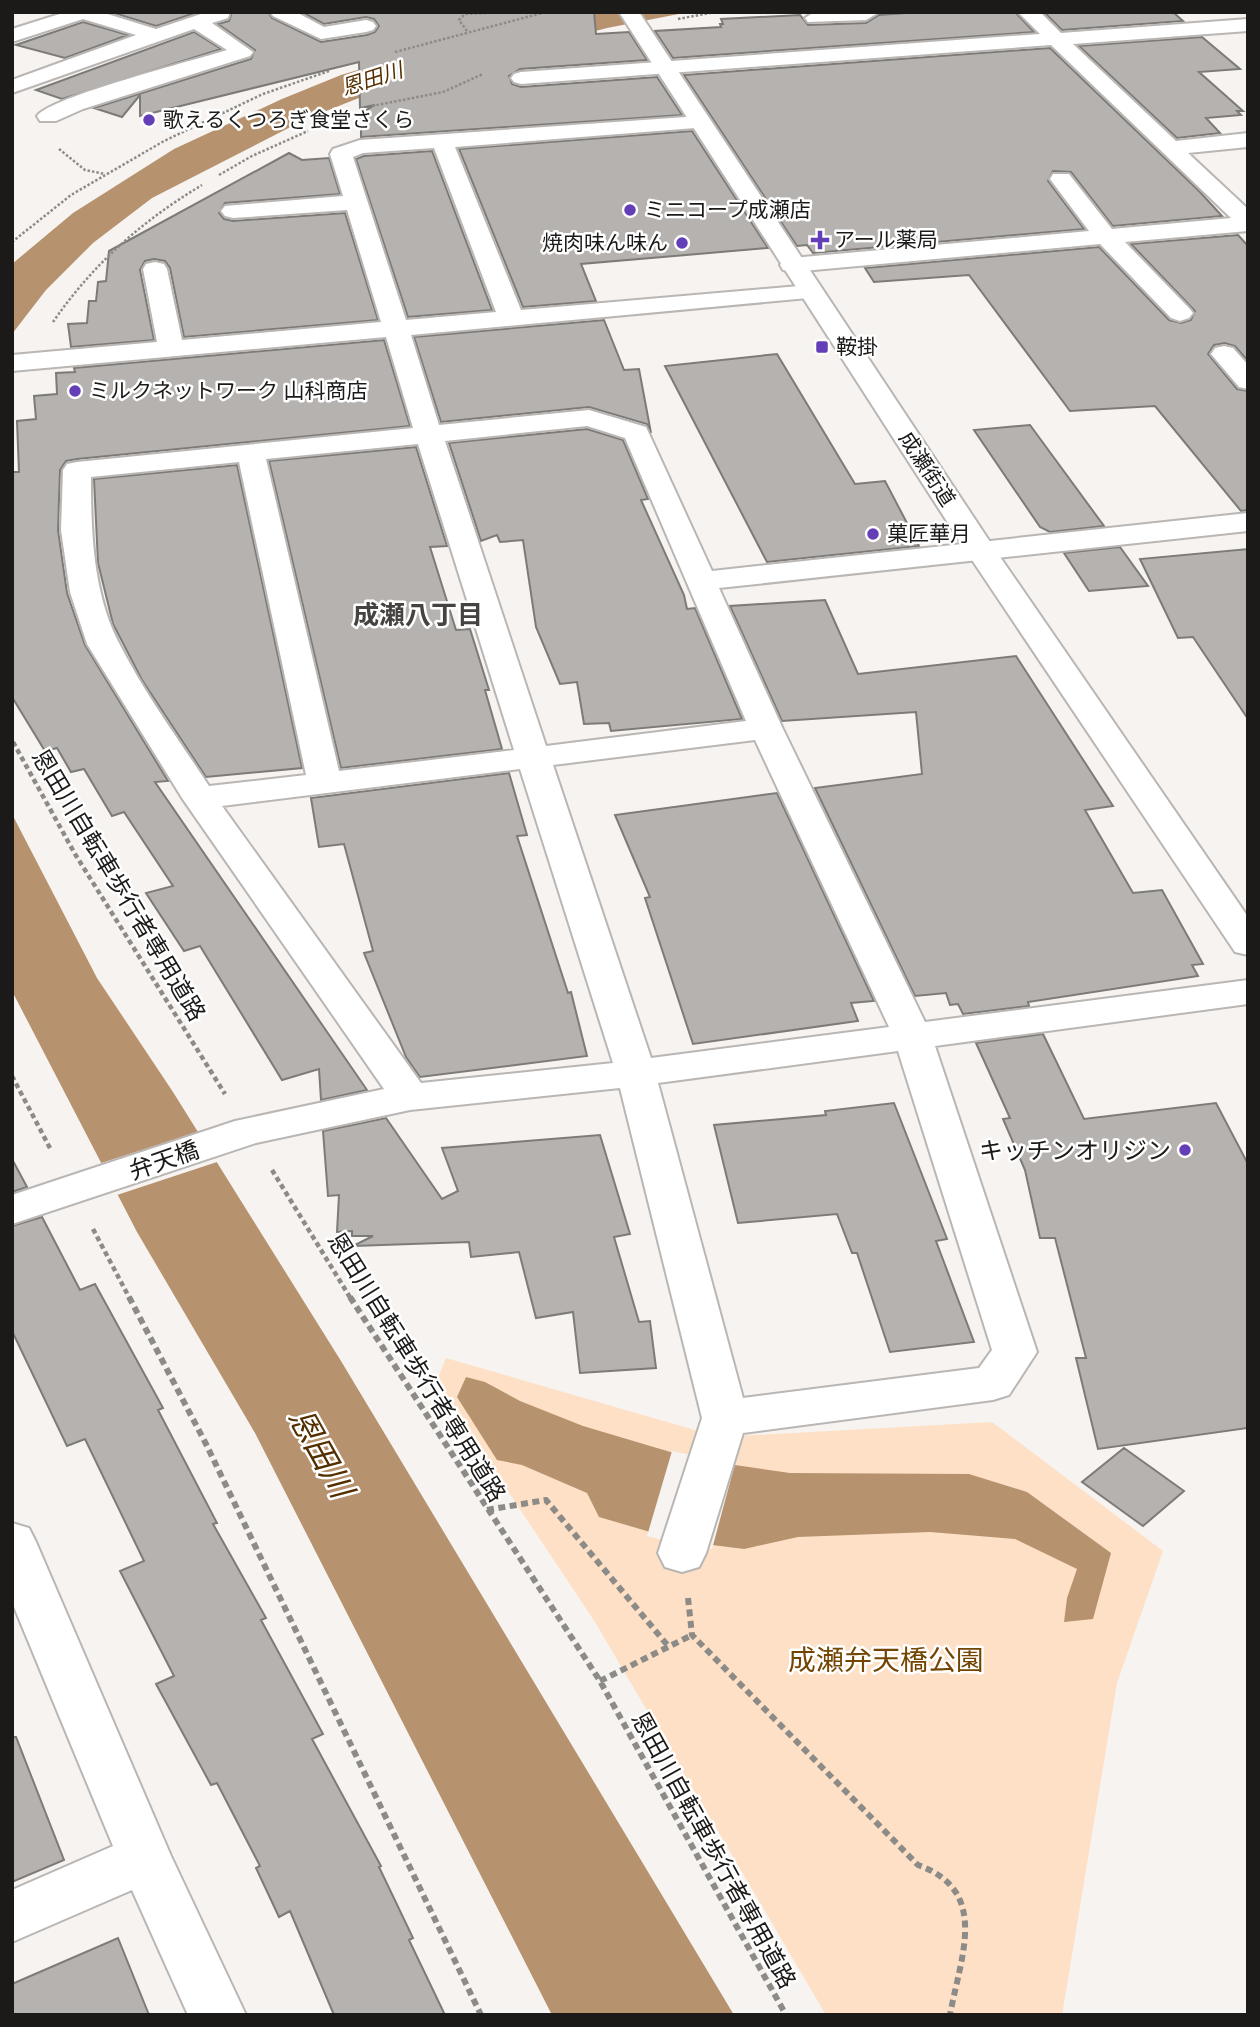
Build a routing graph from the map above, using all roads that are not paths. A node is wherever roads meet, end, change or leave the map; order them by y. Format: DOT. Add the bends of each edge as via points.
graph roads {
  1 [pos="280,12"];
  2 [pos="1028,12"];
  3 [pos="81,13"];
  4 [pos="225,13"];
  5 [pos="866,14"];
  6 [pos="839,16"];
  7 [pos="633,18"];
  8 [pos="815,18"];
  9 [pos="196,22"];
  10 [pos="1248,24"];
  11 [pos="366,26"];
  12 [pos="156,34"];
  13 [pos="12,36"];
  14 [pos="1056,38"];
  15 [pos="870,53"];
  16 [pos="666,68"];
  17 [pos="522,78"];
  18 [pos="12,87"];
  19 [pos="48,116"];
  20 [pos="700,122"];
  21 [pos="1248,140"];
  22 [pos="442,141"];
  23 [pos="1170,148"];
  24 [pos="1061,179"];
  25 [pos="355,202"];
  26 [pos="233,211"];
  27 [pos="1248,223"];
  28 [pos="1106,237"];
  29 [pos="792,265"];
  30 [pos="155,269"];
  31 [pos="810,292"];
  32 [pos="1180,313"];
  33 [pos="510,318"];
  34 [pos="397,328"];
  35 [pos="171,349"];
  36 [pos="1224,354"];
  37 [pos="12,363"];
  38 [pos="1248,381"];
  39 [pos="428,432"];
  40 [pos="246,453"];
  41 [pos="1248,522"];
  42 [pos="981,551"];
  43 [pos="703,581"];
  44 [pos="766,729"];
  45 [pos="536,758"];
  46 [pos="325,782"];
  47 [pos="199,798"];
  48 [pos="1248,944"];
  49 [pos="1248,992"];
  50 [pos="913,1037"];
  51 [pos="636,1073"];
  52 [pos="410,1097"];
  53 [pos="12,1210"];
  54 [pos="725,1418"];
  55 [pos="12,1542"];
  56 [pos="682,1553"];
  57 [pos="145,1858"];
  58 [pos="12,1917"];
  59 [pos="217,2015"];
  1 -- 11 [label="street" via="321,33"];
  2 -- 14 [label="street"];
  3 -- 12 [label="street"];
  3 -- 13 [label="street"];
  4 -- 9 [label="street"];
  5 -- 6 [label="street"];
  6 -- 8 [label="street"];
  6 -- 15 [label="street"];
  7 -- 16 [label="street, 成瀬街道"];
  9 -- 12 [label="street"];
  9 -- 19 [label="street" via="243,52"];
  10 -- 14 [label="street"];
  12 -- 18 [label="street"];
  14 -- 15 [label="street"];
  14 -- 23 [label="street"];
  15 -- 16 [label="street"];
  16 -- 17 [label="street"];
  16 -- 20 [label="street, 成瀬街道"];
  20 -- 22 [label="street"];
  20 -- 29 [label="street, 成瀬街道"];
  21 -- 23 [label="street"];
  22 -- 25 [label="street" via="360,147 341,154"];
  22 -- 33 [label="street"];
  23 -- 27 [label="street"];
  24 -- 28 [label="street"];
  25 -- 26 [label="street"];
  25 -- 34 [label="street"];
  27 -- 28 [label="street"];
  28 -- 29 [label="street"];
  28 -- 32 [label="street"];
  29 -- 31 [label="street, 成瀬街道"];
  30 -- 35 [label="street"];
  31 -- 33 [label="street"];
  31 -- 42 [label="street, 成瀬街道"];
  33 -- 34 [label="street"];
  34 -- 35 [label="street"];
  34 -- 39 [label="street"];
  35 -- 37 [label="street"];
  36 -- 38 [label="street"];
  39 -- 40 [label="street"];
  39 -- 43 [label="street" via="589,418 636,433"];
  39 -- 45 [label="street"];
  40 -- 46 [label="street" via="252,457"];
  40 -- 47 [label="street" via="77,470 77,542 85,592 103,644"];
  41 -- 42 [label="street"];
  42 -- 43 [label="street"];
  42 -- 48 [label="street, 成瀬街道"];
  43 -- 44 [label="street"];
  44 -- 45 [label="street"];
  44 -- 50 [label="street"];
  45 -- 46 [label="street"];
  45 -- 51 [label="street"];
  46 -- 47 [label="street"];
  47 -- 52 [label="street"];
  49 -- 50 [label="street, 弁天橋"];
  50 -- 51 [label="street, 弁天橋"];
  50 -- 54 [label="street" via="1015,1352 993,1383"];
  51 -- 52 [label="street, 弁天橋"];
  51 -- 54 [label="street"];
  52 -- 53 [label="street, 弁天橋" via="249,1131"];
  54 -- 56 [label="street"];
  55 -- 57 [label="street"];
  57 -- 58 [label="street"];
  57 -- 59 [label="street"];
}
